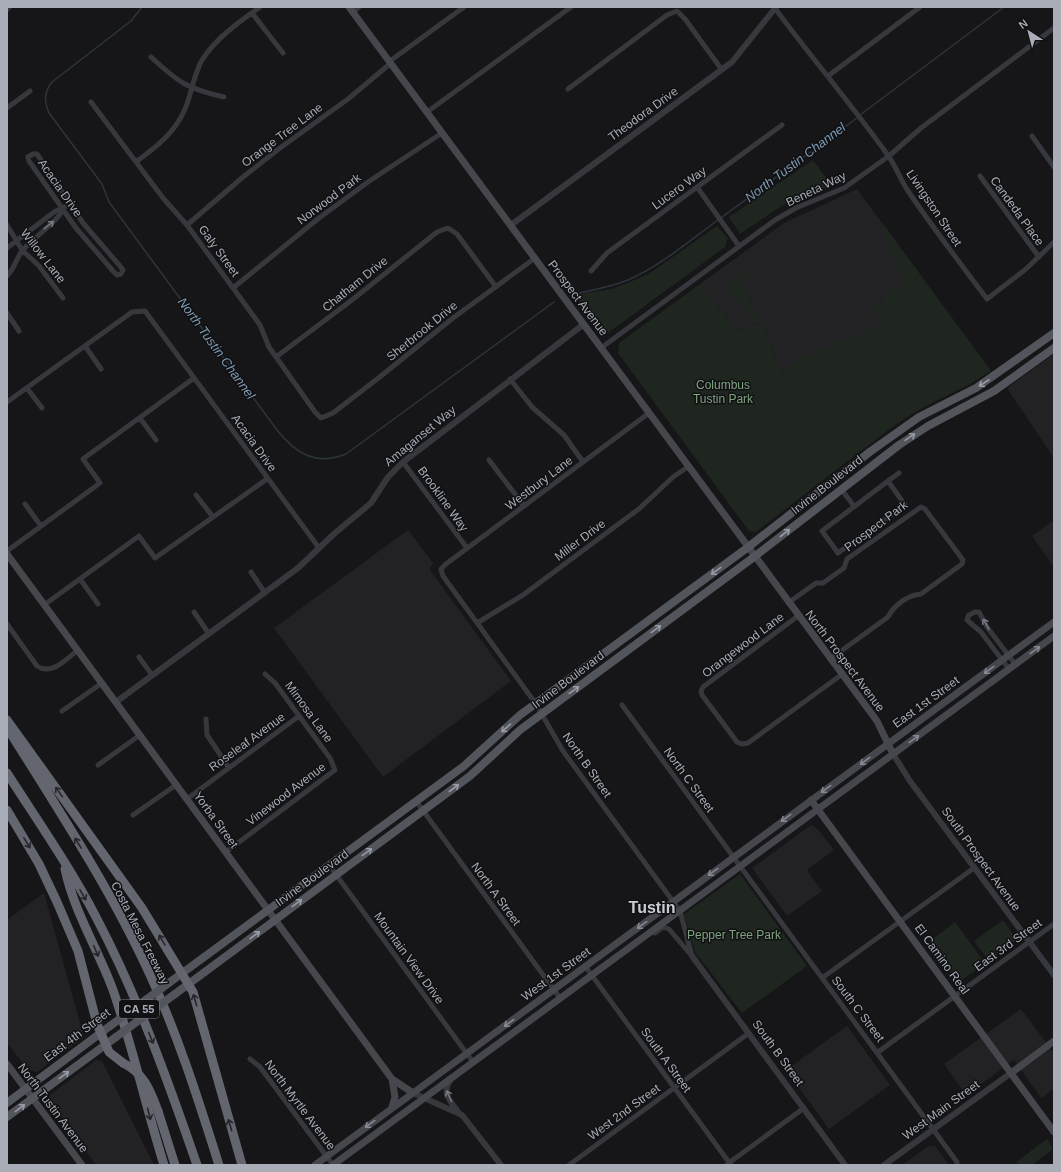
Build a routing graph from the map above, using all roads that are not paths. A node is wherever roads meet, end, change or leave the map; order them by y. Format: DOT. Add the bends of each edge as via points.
graph roads {
  1 [pos="9,7"];
  2 [pos="260,7"];
  3 [pos="359,7"];
  4 [pos="464,7"];
  5 [pos="571,7"];
  6 [pos="920,7"];
  7 [pos="775,8"];
  8 [pos="7,9"];
  9 [pos="351,9"];
  10 [pos="252,13"];
  11 [pos="1054,28"];
  12 [pos="283,53"];
  13 [pos="151,58"];
  14 [pos="390,62"];
  15 [pos="722,70"];
  16 [pos="828,76"];
  17 [pos="191,88"];
  18 [pos="568,89"];
  19 [pos="30,92"];
  20 [pos="224,97"];
  21 [pos="7,100"];
  22 [pos="91,102"];
  23 [pos="9,106"];
  24 [pos="427,112"];
  25 [pos="782,125"];
  26 [pos="442,133"];
  27 [pos="1032,136"];
  28 [pos="889,156"];
  29 [pos="136,162"];
  30 [pos="1054,167"];
  31 [pos="980,176"];
  32 [pos="56,183"];
  33 [pos="696,187"];
  34 [pos="48,189"];
  35 [pos="70,204"];
  36 [pos="62,210"];
  37 [pos="7,225"];
  38 [pos="187,225"];
  39 [pos="511,225"];
  40 [pos="16,241"];
  41 [pos="1054,242"];
  42 [pos="739,246"];
  43 [pos="7,248"];
  44 [pos="22,250"];
  45 [pos="1039,257"];
  46 [pos="535,258"];
  47 [pos="591,271"];
  48 [pos="7,276"];
  49 [pos="496,287"];
  50 [pos="233,288"];
  51 [pos="63,298"];
  52 [pos="7,313"];
  53 [pos="584,324"];
  54 [pos="19,331"];
  55 [pos="1054,333"];
  56 [pos="85,346"];
  57 [pos="601,348"];
  58 [pos="1054,348"];
  59 [pos="1042,356"];
  60 [pos="276,357"];
  61 [pos="1016,361"];
  62 [pos="101,369"];
  63 [pos="194,378"];
  64 [pos="1012,378"];
  65 [pos="510,379"];
  66 [pos="27,388"];
  67 [pos="7,402"];
  68 [pos="42,408"];
  69 [pos="649,413"];
  70 [pos="140,418"];
  71 [pos="321,418"];
  72 [pos="899,431"];
  73 [pos="156,440"];
  74 [pos="892,451"];
  75 [pos="489,460"];
  76 [pos="403,462"];
  77 [pos="583,462"];
  78 [pos="689,466"];
  79 [pos="847,470"];
  80 [pos="899,473"];
  81 [pos="267,479"];
  82 [pos="888,481"];
  83 [pos="841,489"];
  84 [pos="196,495"];
  85 [pos="26,504"];
  86 [pos="524,506"];
  87 [pos="854,506"];
  88 [pos="213,517"];
  89 [pos="42,526"];
  90 [pos="319,548"];
  91 [pos="467,548"];
  92 [pos="747,548"];
  93 [pos="7,551"];
  94 [pos="7,554"];
  95 [pos="754,557"];
  96 [pos="441,569"];
  97 [pos="250,572"];
  98 [pos="80,579"];
  99 [pos="265,592"];
  100 [pos="788,603"];
  101 [pos="44,604"];
  102 [pos="98,604"];
  103 [pos="194,612"];
  104 [pos="798,616"];
  105 [pos="1054,622"];
  106 [pos="478,623"];
  107 [pos="7,624"];
  108 [pos="209,634"];
  109 [pos="1054,636"];
  110 [pos="618,643"];
  111 [pos="78,650"];
  112 [pos="625,652"];
  113 [pos="1009,655"];
  114 [pos="139,657"];
  115 [pos="830,659"];
  116 [pos="1002,660"];
  117 [pos="1015,664"];
  118 [pos="1009,669"];
  119 [pos="265,674"];
  120 [pos="841,674"];
  121 [pos="152,675"];
  122 [pos="102,683"];
  123 [pos="116,702"];
  124 [pos="536,704"];
  125 [pos="622,705"];
  126 [pos="62,711"];
  127 [pos="543,713"];
  128 [pos="299,716"];
  129 [pos="7,720"];
  130 [pos="206,720"];
  131 [pos="7,727"];
  132 [pos="140,735"];
  133 [pos="888,744"];
  134 [pos="893,754"];
  135 [pos="98,764"];
  136 [pos="334,764"];
  137 [pos="229,768"];
  138 [pos="7,773"];
  139 [pos="176,785"];
  140 [pos="187,799"];
  141 [pos="811,800"];
  142 [pos="416,801"];
  143 [pos="7,810"];
  144 [pos="818,810"];
  145 [pos="422,811"];
  146 [pos="134,815"];
  147 [pos="226,852"];
  148 [pos="734,857"];
  149 [pos="64,862"];
  150 [pos="329,865"];
  151 [pos="741,866"];
  152 [pos="974,868"];
  153 [pos="336,875"];
  154 [pos="673,902"];
  155 [pos="268,910"];
  156 [pos="680,911"];
  157 [pos="275,919"];
  158 [pos="900,922"];
  159 [pos="1054,924"];
  160 [pos="638,941"];
  161 [pos="1029,942"];
  162 [pos="692,956"];
  163 [pos="585,966"];
  164 [pos="182,973"];
  165 [pos="592,975"];
  166 [pos="1054,975"];
  167 [pos="822,978"];
  168 [pos="188,984"];
  169 [pos="554,989"];
  170 [pos="955,996"];
  171 [pos="560,998"];
  172 [pos="101,1033"];
  173 [pos="749,1033"];
  174 [pos="1054,1041"];
  175 [pos="106,1045"];
  176 [pos="878,1052"];
  177 [pos="467,1053"];
  178 [pos="250,1060"];
  179 [pos="473,1062"];
  180 [pos="7,1064"];
  181 [pos="189,1072"];
  182 [pos="1010,1072"];
  183 [pos="452,1078"];
  184 [pos="392,1079"];
  185 [pos="674,1088"];
  186 [pos="26,1089"];
  187 [pos="413,1093"];
  188 [pos="32,1098"];
  189 [pos="424,1098"];
  190 [pos="7,1102"];
  191 [pos="804,1108"];
  192 [pos="392,1109"];
  193 [pos="460,1114"];
  194 [pos="7,1117"];
  195 [pos="161,1122"];
  196 [pos="933,1129"];
  197 [pos="1054,1132"];
  198 [pos="326,1156"];
  199 [pos="729,1164"];
  200 [pos="82,1165"];
  201 [pos="164,1165"];
  202 [pos="175,1165"];
  203 [pos="180,1165"];
  204 [pos="197,1165"];
  205 [pos="219,1165"];
  206 [pos="226,1165"];
  207 [pos="242,1165"];
  208 [pos="315,1165"];
  209 [pos="333,1165"];
  210 [pos="500,1165"];
  211 [pos="569,1165"];
  212 [pos="845,1165"];
  213 [pos="884,1165"];
  214 [pos="957,1165"];
  1 -- 8 [label="street"];
  2 -- 10 [label="street"];
  3 -- 9 [label="street"];
  4 -- 14 [label="street, Orange Tree Lane"];
  5 -- 24 [label="street"];
  6 -- 16 [label="street"];
  7 -- 15 [label="street, Theodora Drive" via="745,47"];
  7 -- 16 [label="street"];
  9 -- 14 [label="main road, Prospect Avenue"];
  10 -- 12 [label="street"];
  10 -- 17 [label="street" via="208,51"];
  11 -- 28 [label="street, Beneta Way" via="921,128"];
  13 -- 17 [label="street" via="170,75"];
  14 -- 24 [label="main road, Prospect Avenue"];
  14 -- 38 [label="street, Orange Tree Lane" via="348,99 274,153"];
  15 -- 18 [label="street" via="677,11 667,15"];
  15 -- 39 [label="street, Theodora Drive"];
  16 -- 28 [label="street, Livingston Street"];
  17 -- 20 [label="street"];
  17 -- 29 [label="street" via="185,109 173,130 158,146"];
  19 -- 23 [label="street"];
  21 -- 23 [label="street"];
  22 -- 29 [label="street, Galy Street"];
  24 -- 26 [label="main road, Prospect Avenue"];
  25 -- 33 [label="street, Lucero Way"];
  26 -- 39 [label="main road, Prospect Avenue"];
  26 -- 50 [label="street, Norwood Park" via="319,218"];
  27 -- 30 [label="street"];
  28 -- 42 [label="street, Beneta Way" via="844,188 796,208"];
  28 -- 45 [label="street, Livingston Street" via="903,184 987,299"];
  29 -- 38 [label="street, Galy Street"];
  31 -- 45 [label="street, Candeda Place"];
  32 -- 34 [label="street"];
  32 -- 34 [label="street, Acacia Drive" via="37,154 28,157"];
  32 -- 35 [label="street, Acacia Drive"];
  33 -- 42 [label="street"];
  33 -- 47 [label="street, Lucero Way" via="607,253"];
  34 -- 36 [label="street, Acacia Drive"];
  35 -- 36 [label="street"];
  35 -- 36 [label="street, Acacia Drive" via="123,270 121,274 117,275 113,271"];
  36 -- 40 [label="street" via="54,212"];
  44 -- 36 [label="street, one-way" via="59,218"];
  37 -- 40 [label="street, Willow Lane"];
  38 -- 50 [label="street, Galy Street"];
  39 -- 46 [label="main road, Prospect Avenue"];
  40 -- 43 [label="street"];
  40 -- 44 [label="street, Willow Lane"];
  41 -- 45 [label="street"];
  42 -- 57 [label="street, Beneta Way"];
  44 -- 48 [label="street"];
  44 -- 51 [label="street, Willow Lane" via="39,266"];
  46 -- 49 [label="street, Sherbrook Drive"];
  46 -- 53 [label="main road, Prospect Avenue"];
  49 -- 60 [label="street, Chatham Drive" via="457,234 448,228 438,232"];
  49 -- 71 [label="street, Sherbrook Drive" via="333,413"];
  50 -- 60 [label="street, Galy Street" via="260,325"];
  52 -- 54 [label="street"];
  53 -- 57 [label="main road, Prospect Avenue"];
  53 -- 65 [label="street, Amaganset Way"];
  55 -- 59 [label="main road" via="1041,349"];
  55 -- 61 [label="main road, Irvine Boulevard"];
  56 -- 62 [label="street"];
  56 -- 63 [label="street, Acacia Drive" via="132,312 145,310"];
  56 -- 66 [label="street"];
  57 -- 69 [label="main road, Prospect Avenue"];
  58 -- 59 [label="main road, Irvine Boulevard"];
  59 -- 64 [label="main road, Irvine Boulevard"];
  60 -- 71 [label="street, Galy Street"];
  61 -- 64 [label="main road" via="1017,369 1012,372"];
  61 -- 72 [label="main road, Irvine Boulevard, one-way" via="976,388 919,417"];
  63 -- 70 [label="street"];
  63 -- 81 [label="street, Acacia Drive"];
  74 -- 64 [label="main road, Irvine Boulevard, one-way" via="919,431 982,398"];
  65 -- 76 [label="street, Amaganset Way"];
  65 -- 77 [label="street" via="532,407 561,431"];
  66 -- 67 [label="street"];
  66 -- 68 [label="street"];
  69 -- 77 [label="street, Westbury Lane"];
  69 -- 78 [label="main road, Prospect Avenue"];
  70 -- 73 [label="street"];
  70 -- 89 [label="street" via="83,459 100,483"];
  72 -- 74 [label="main road" via="890,442"];
  72 -- 79 [label="main road, Irvine Boulevard"];
  74 -- 83 [label="main road, Irvine Boulevard"];
  75 -- 86 [label="street"];
  76 -- 90 [label="street, Amaganset Way" via="388,477 371,503"];
  76 -- 91 [label="street, Brookline Way"];
  77 -- 86 [label="street, Westbury Lane"];
  78 -- 92 [label="main road, Prospect Avenue"];
  78 -- 106 [label="street, Miller Drive" via="673,477 640,508 523,595"];
  79 -- 83 [label="main road" via="839,482"];
  79 -- 92 [label="main road, Irvine Boulevard"];
  80 -- 82 [label="street"];
  81 -- 88 [label="street"];
  81 -- 90 [label="street, Acacia Drive"];
  82 -- 87 [label="street"];
  82 -- 87 [label="street" via="905,505 838,554 822,531"];
  83 -- 87 [label="street"];
  95 -- 83 [label="main road, Irvine Boulevard, one-way"];
  84 -- 88 [label="street"];
  85 -- 89 [label="street"];
  86 -- 91 [label="street, Westbury Lane"];
  88 -- 98 [label="street" via="155,558 139,536"];
  89 -- 93 [label="street"];
  90 -- 99 [label="street, Amaganset Way" via="298,568"];
  91 -- 96 [label="street, Westbury Lane"];
  92 -- 95 [label="main road, Prospect Avenue"];
  92 -- 110 [label="main road, Irvine Boulevard, one-way"];
  94 -- 101 [label="main road, Yorba Street"];
  95 -- 100 [label="main road, Prospect Avenue"];
  112 -- 95 [label="main road, Irvine Boulevard, one-way"];
  96 -- 106 [label="street, North B Street" via="443,576"];
  97 -- 99 [label="street"];
  98 -- 101 [label="street"];
  98 -- 102 [label="street"];
  99 -- 108 [label="street, Amaganset Way"];
  100 -- 104 [label="main road, North Prospect Avenue"];
  100 -- 115 [label="street, Prospect Park" via="816,582 823,583 844,568 847,559 921,507 926,508 964,562 921,594 913,594 892,609 888,617"];
  101 -- 111 [label="main road, Yorba Street"];
  103 -- 108 [label="street"];
  104 -- 115 [label="main road, North Prospect Avenue"];
  104 -- 120 [label="street, Orangewood Lane" via="701,691 737,742 748,743"];
  105 -- 113 [label="main road, East 1st Street"];
  106 -- 124 [label="street, North B Street"];
  107 -- 111 [label="street" via="37,666 43,670 50,670"];
  108 -- 121 [label="street, Amaganset Way"];
  117 -- 109 [label="main road, East 1st Street, one-way"];
  110 -- 112 [label="main road"];
  110 -- 124 [label="main road, Irvine Boulevard"];
  111 -- 122 [label="main road, Yorba Street"];
  127 -- 112 [label="main road, Irvine Boulevard, one-way"];
  113 -- 116 [label="main road, East 1st Street"];
  113 -- 116 [label="street, one-way" via="987,627 979,612 972,613 967,620 981,632"];
  113 -- 117 [label="street"];
  114 -- 121 [label="street"];
  115 -- 120 [label="main road, North Prospect Avenue"];
  116 -- 118 [label="street"];
  116 -- 133 [label="main road, East 1st Street, one-way"];
  117 -- 118 [label="main road, East 1st Street"];
  134 -- 118 [label="main road, East 1st Street, one-way"];
  119 -- 128 [label="street, Mimosa Lane" via="275,683"];
  120 -- 133 [label="main road, North Prospect Avenue" via="876,722"];
  121 -- 123 [label="street, Amaganset Way"];
  122 -- 123 [label="main road, Yorba Street"];
  122 -- 126 [label="street"];
  123 -- 132 [label="main road, Yorba Street"];
  124 -- 127 [label="street, North B Street"];
  124 -- 142 [label="main road, Irvine Boulevard, one-way" via="509,724 464,766"];
  125 -- 148 [label="street, North C Street"];
  145 -- 127 [label="main road, Irvine Boulevard, one-way" via="470,776"];
  127 -- 154 [label="street, North B Street" via="563,751"];
  128 -- 136 [label="street, Mimosa Lane"];
  128 -- 137 [label="street, Roseleaf Avenue"];
  164 -- 129 [label="highway, one-way" via="142,908"];
  130 -- 137 [label="street" via="207,735"];
  181 -- 131 [label="highway, Costa Mesa Freeway / CA 55, one-way" via="151,977 134,942 84,852"];
  132 -- 135 [label="street"];
  132 -- 139 [label="main road, Yorba Street"];
  133 -- 134 [label="main road, North Prospect Avenue"];
  133 -- 141 [label="main road, East 1st Street, one-way"];
  134 -- 144 [label="main road, East 1st Street"];
  134 -- 152 [label="street, South Prospect Avenue"];
  136 -- 147 [label="street, Vinewood Avenue" via="333,773"];
  137 -- 140 [label="street, Roseleaf Avenue"];
  138 -- 149 [label="highway, CA 55"];
  139 -- 140 [label="main road, Yorba Street"];
  139 -- 146 [label="street"];
  140 -- 147 [label="main road, Yorba Street"];
  141 -- 144 [label="main road, El Camino Real"];
  141 -- 148 [label="main road, West 1st Street, one-way"];
  142 -- 145 [label="street, North A Street"];
  142 -- 150 [label="main road, Irvine Boulevard"];
  143 -- 172 [label="highway, one-way" via="39,864 78,951"];
  144 -- 151 [label="main road, West 1st Street"];
  144 -- 158 [label="main road, El Camino Real"];
  153 -- 145 [label="main road, Irvine Boulevard, one-way"];
  145 -- 169 [label="street, North A Street"];
  147 -- 155 [label="main road, Yorba Street"];
  148 -- 151 [label="street, North C Street"];
  148 -- 154 [label="main road, West 1st Street, one-way"];
  149 -- 201 [label="highway, one-way" via="69,890 112,989 135,1059"];
  149 -- 204 [label="highway, CA 55, one-way" via="96,916 134,997 164,1071"];
  150 -- 153 [label="street, Mountain View Drive"];
  150 -- 155 [label="main road, Irvine Boulevard"];
  151 -- 156 [label="main road, West 1st Street"];
  151 -- 167 [label="street, South C Street"];
  152 -- 158 [label="street"];
  152 -- 161 [label="street, South Prospect Avenue"];
  157 -- 153 [label="main road, Irvine Boulevard, one-way"];
  153 -- 177 [label="street, Mountain View Drive"];
  154 -- 156 [label="street, North B Street"];
  154 -- 163 [label="main road, West 1st Street, one-way"];
  155 -- 157 [label="main road, Yorba Street"];
  155 -- 164 [label="main road, Irvine Boulevard"];
  156 -- 160 [label="main road, West 1st Street"];
  156 -- 162 [label="street, South B Street"];
  168 -- 157 [label="main road, Irvine Boulevard, one-way"];
  157 -- 184 [label="main road, Yorba Street"];
  158 -- 167 [label="street"];
  158 -- 170 [label="main road, El Camino Real"];
  159 -- 161 [label="street, East 3rd Street"];
  160 -- 162 [label="street, South B Street" via="644,941 663,928 669,929"];
  160 -- 165 [label="main road, West 1st Street"];
  161 -- 166 [label="street, South Prospect Avenue"];
  161 -- 170 [label="street, East 3rd Street"];
  162 -- 173 [label="street, South B Street"];
  163 -- 165 [label="street, South A Street"];
  163 -- 169 [label="main road, West 1st Street"];
  164 -- 168 [label="highway"];
  164 -- 172 [label="main road, East 4th Street, bridge"];
  165 -- 171 [label="main road, West 1st Street"];
  165 -- 185 [label="street, South A Street"];
  167 -- 176 [label="street, South C Street"];
  168 -- 175 [label="main road, Irvine Boulevard, bridge"];
  207 -- 168 [label="highway, one-way"];
  169 -- 171 [label="street, North A Street"];
  169 -- 177 [label="main road, West 1st Street, one-way"];
  170 -- 176 [label="street, East 3rd Street"];
  170 -- 182 [label="main road, El Camino Real"];
  171 -- 179 [label="main road, West 1st Street"];
  172 -- 175 [label="highway"];
  172 -- 186 [label="main road, East 4th Street"];
  173 -- 185 [label="street, West 2nd Street"];
  173 -- 191 [label="street, South B Street"];
  174 -- 182 [label="main road"];
  188 -- 175 [label="main road, East 4th Street, one-way"];
  175 -- 195 [label="highway, bridge" via="109,1052 142,1076"];
  176 -- 196 [label="street, South C Street"];
  177 -- 179 [label="street, Mountain View Drive"];
  177 -- 187 [label="main road, West 1st Street"];
  178 -- 198 [label="street, North Myrtle Avenue" via="260,1066"];
  179 -- 183 [label="main road, West 1st Street"];
  180 -- 186 [label="main road, North Tustin Avenue"];
  181 -- 205 [label="highway, Costa Mesa Freeway / CA 55"];
  181 -- 206 [label="highway"];
  182 -- 196 [label="street, West Main Street"];
  182 -- 197 [label="main road, El Camino Real"];
  183 -- 189 [label="main road, West 1st Street"];
  193 -- 183 [label="street, one-way" via="446,1091"];
  184 -- 187 [label="main road, Yorba Street"];
  184 -- 192 [label="main road" via="395,1097"];
  185 -- 199 [label="street, South A Street"];
  185 -- 211 [label="street, West 2nd Street"];
  186 -- 188 [label="main road, North Tustin Avenue"];
  186 -- 190 [label="main road, East 4th Street"];
  187 -- 189 [label="street"];
  187 -- 192 [label="main road, West 1st Street"];
  194 -- 188 [label="main road, East 4th Street, one-way"];
  188 -- 200 [label="main road, North Tustin Avenue"];
  189 -- 193 [label="street"];
  189 -- 209 [label="main road, West 1st Street"];
  191 -- 199 [label="street"];
  191 -- 212 [label="street, South B Street"];
  192 -- 198 [label="main road, West 1st Street, one-way"];
  193 -- 210 [label="street" via="466,1118"];
  195 -- 202 [label="highway"];
  195 -- 203 [label="highway"];
  196 -- 213 [label="street, West Main Street"];
  196 -- 214 [label="street, South C Street"];
  198 -- 208 [label="main road, West 1st Street"];
  198 -- 209 [label="street, North Myrtle Avenue"];
}
